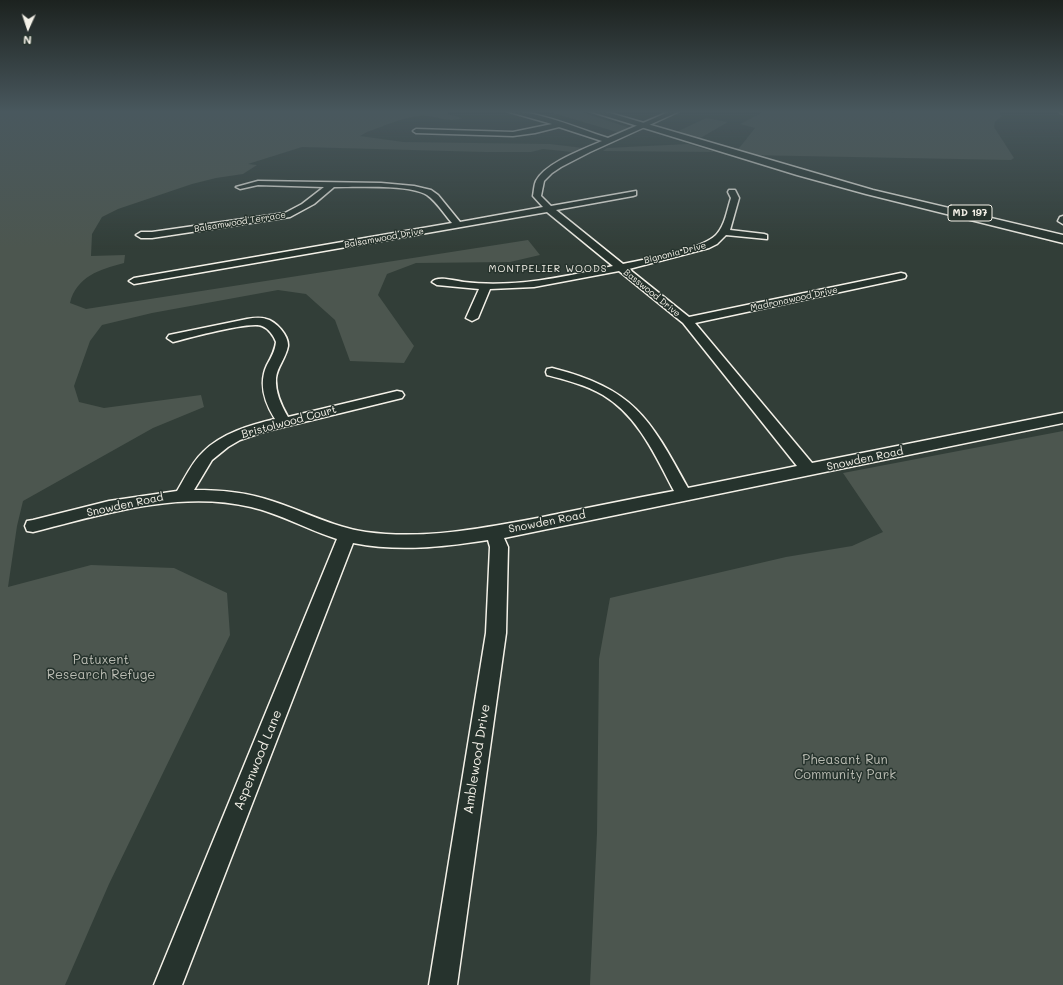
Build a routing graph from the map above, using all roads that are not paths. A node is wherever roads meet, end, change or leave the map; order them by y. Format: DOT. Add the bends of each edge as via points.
graph roads {
  1 [pos="575,157"];
  2 [pos="746,157"];
  3 [pos="331,185"];
  4 [pos="240,186"];
  5 [pos="864,190"];
  6 [pos="732,192"];
  7 [pos="633,193"];
  8 [pos="549,209"];
  9 [pos="458,225"];
  10 [pos="725,232"];
  11 [pos="141,234"];
  12 [pos="1063,235"];
  13 [pos="764,237"];
  14 [pos="1063,239"];
  15 [pos="620,267"];
  16 [pos="901,276"];
  17 [pos="134,281"];
  18 [pos="437,282"];
  19 [pos="486,286"];
  20 [pos="472,318"];
  21 [pos="688,321"];
  22 [pos="173,338"];
  23 [pos="552,372"];
  24 [pos="397,394"];
  25 [pos="1063,418"];
  26 [pos="284,422"];
  27 [pos="809,470"];
  28 [pos="183,495"];
  29 [pos="684,495"];
  30 [pos="33,526"];
  31 [pos="494,533"];
  32 [pos="347,535"];
  33 [pos="168,985"];
  34 [pos="443,985"];
  1 -- 8 [label="street, Basswood Drive" via="544,175 538,186 537,196"];
  2 -- 5 [label="main road, MD 197"];
  3 -- 4 [label="street" via="258,183"];
  3 -- 9 [label="street" via="397,186 421,190 435,197"];
  3 -- 11 [label="street, Balsamwood Terrace" via="313,202 287,215 167,233"];
  5 -- 12 [label="main road, MD 197"];
  5 -- 14 [label="main road, MD 197"];
  6 -- 10 [label="street" via="735,198"];
  7 -- 8 [label="street, Balsamwood Drive"];
  8 -- 9 [label="street, Balsamwood Drive"];
  8 -- 15 [label="street, Basswood Drive"];
  9 -- 17 [label="street, Balsamwood Drive"];
  10 -- 13 [label="street"];
  10 -- 15 [label="street, Bignonia Drive" via="705,247"];
  15 -- 19 [label="street, Bignonia Drive" via="551,282"];
  15 -- 21 [label="street, Basswood Drive"];
  16 -- 21 [label="street, Madronawood Drive"];
  18 -- 19 [label="street, Bignonia Drive"];
  19 -- 20 [label="street"];
  21 -- 27 [label="street, Basswood Drive"];
  22 -- 26 [label="street" via="248,322 268,324 282,342 282,349 269,380 272,399"];
  23 -- 29 [label="street" via="607,392 634,414 659,450"];
  24 -- 26 [label="street, Bristolwood Court"];
  25 -- 27 [label="street, Snowden Road"];
  26 -- 28 [label="street, Bristolwood Court" via="247,432 215,449 202,462"];
  27 -- 29 [label="street, Snowden Road"];
  28 -- 30 [label="street, Snowden Road" via="143,499"];
  28 -- 32 [label="street, Snowden Road" via="256,501"];
  29 -- 31 [label="street, Snowden Road"];
  31 -- 32 [label="street, Snowden Road" via="414,541"];
  31 -- 34 [label="street, Amblewood Drive" via="499,547 496,633"];
  32 -- 33 [label="street, Aspenwood Lane"];
}
